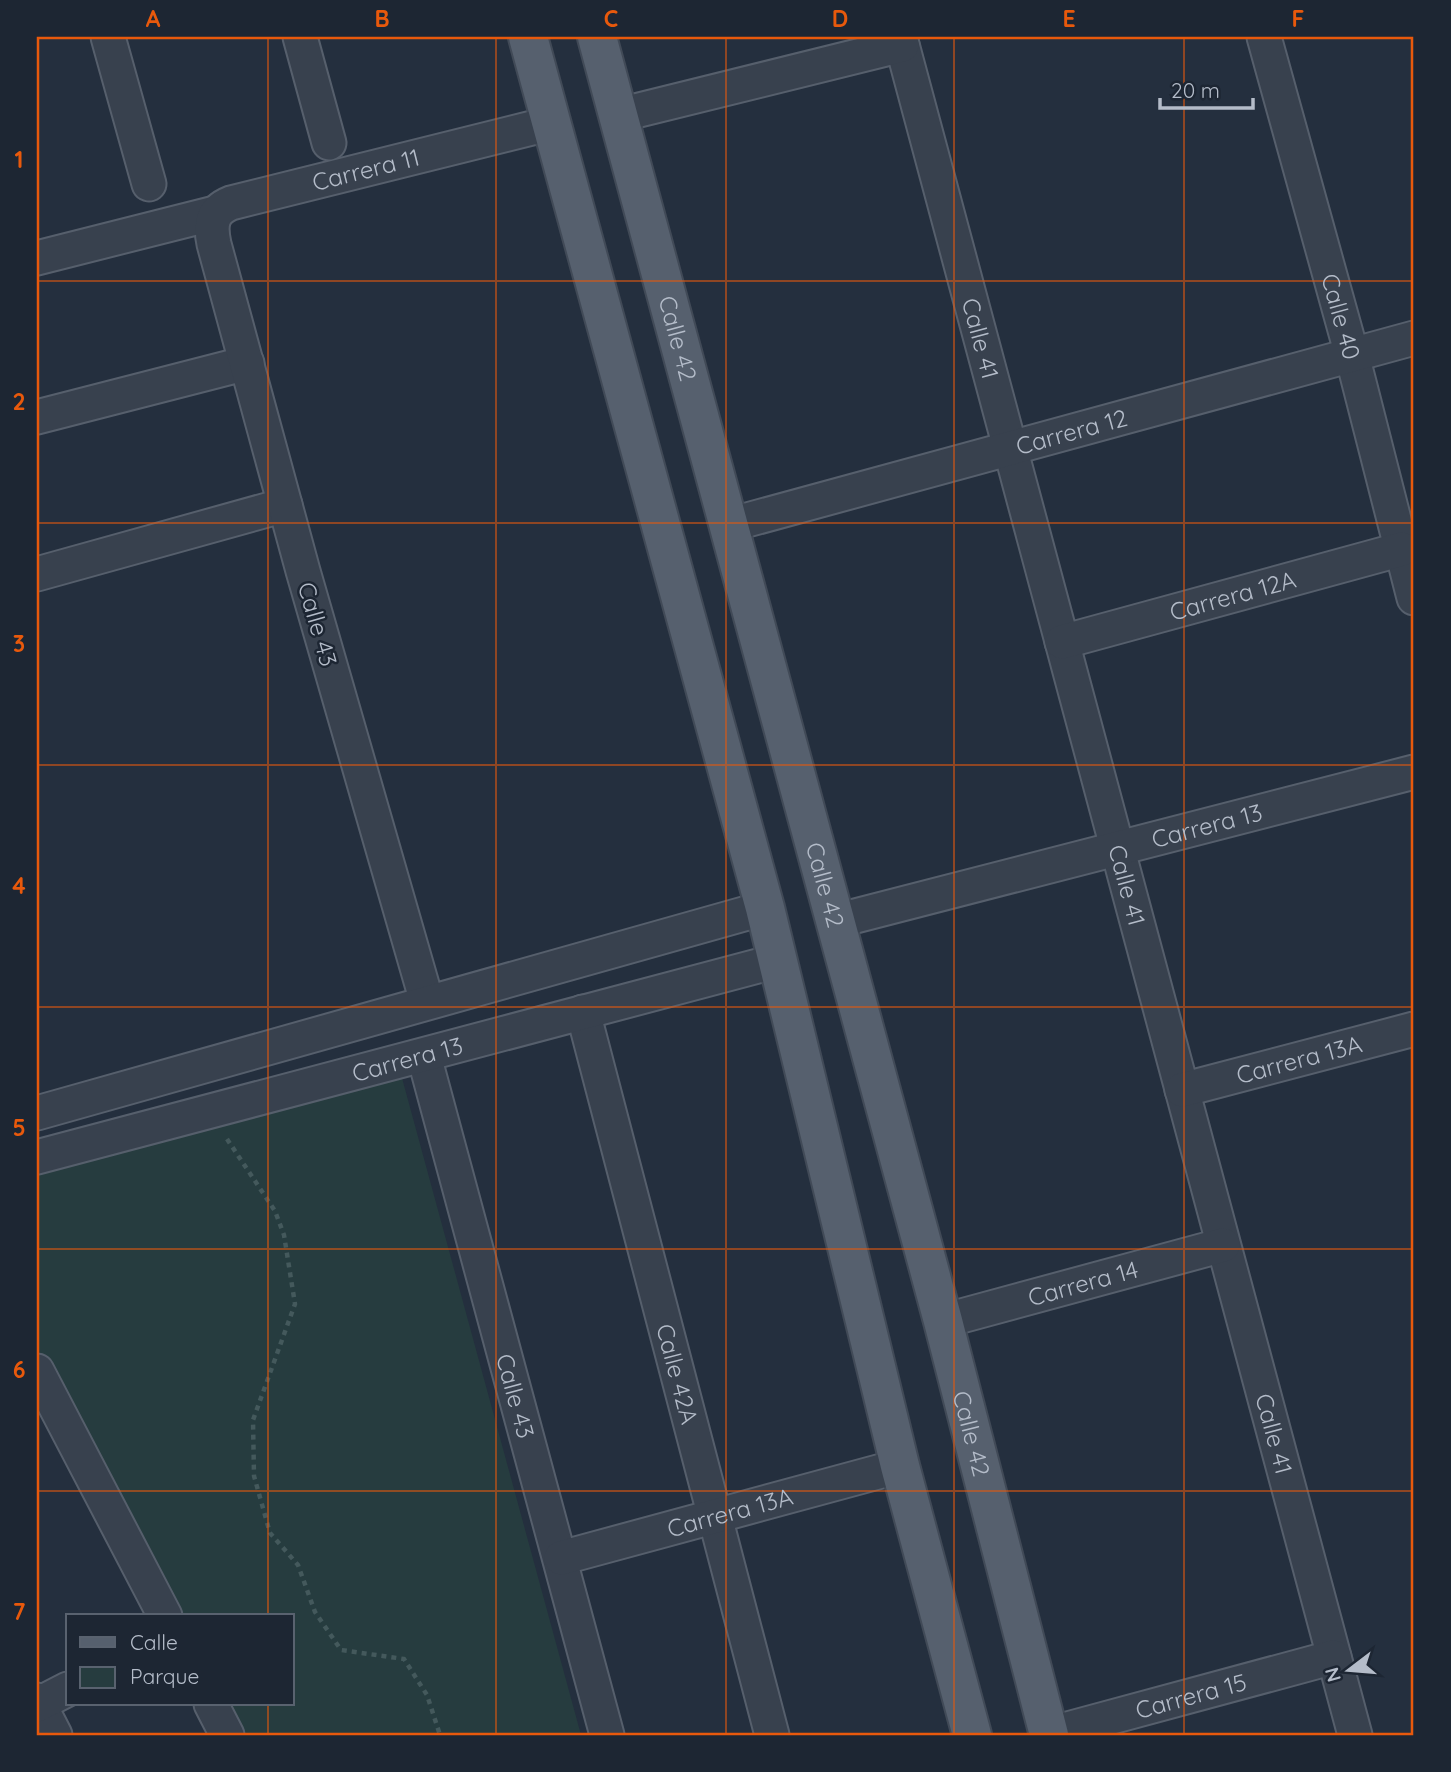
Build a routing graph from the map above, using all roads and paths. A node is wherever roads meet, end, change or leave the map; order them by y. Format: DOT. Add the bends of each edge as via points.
graph roads {
  1 [pos="108,37"];
  2 [pos="300,37"];
  3 [pos="528,37"];
  4 [pos="597,37"];
  5 [pos="1264,37"];
  6 [pos="901,41"];
  7 [pos="618,115"];
  8 [pos="552,123"];
  9 [pos="329,143"];
  10 [pos="149,184"];
  11 [pos="215,229"];
  12 [pos="37,258"];
  13 [pos="1414,338"];
  14 [pos="1352,355"];
  15 [pos="247,363"];
  16 [pos="37,417"];
  17 [pos="1010,448"];
  18 [pos="285,505"];
  19 [pos="729,525"];
  20 [pos="1402,549"];
  21 [pos="37,574"];
  22 [pos="1414,598"];
  23 [pos="1062,642"];
  24 [pos="1414,772"];
  25 [pos="1117,849"];
  26 [pos="765,908"];
  27 [pos="836,921"];
  28 [pos="777,961"];
  29 [pos="427,1002"];
  30 [pos="583,1012"];
  31 [pos="1414,1029"];
  32 [pos="424,1056"];
  33 [pos="1182,1090"];
  34 [pos="209,1112"];
  35 [pos="37,1114"];
  36 [pos="37,1157"];
  37 [pos="1223,1245"];
  38 [pos="943,1321"];
  39 [pos="37,1371"];
  40 [pos="900,1466"];
  41 [pos="714,1517"];
  42 [pos="561,1558"];
  43 [pos="164,1614"];
  44 [pos="1334,1657"];
  45 [pos="66,1690"];
  46 [pos="37,1703"];
  47 [pos="212,1706"];
  48 [pos="55,1735"];
  49 [pos="227,1735"];
  50 [pos="440,1735"];
  51 [pos="607,1735"];
  52 [pos="772,1735"];
  53 [pos="972,1735"];
  54 [pos="1049,1735"];
  55 [pos="1355,1735"];
  1 -- 10 [label="street"];
  2 -- 9 [label="street"];
  3 -- 8 [label="main road"];
  4 -- 7 [label="main road, Calle 42"];
  5 -- 14 [label="street, Calle 40"];
  6 -- 7 [label="street"];
  6 -- 17 [label="street, Calle 41"];
  7 -- 19 [label="main road, Calle 42"];
  8 -- 11 [label="street, Carrera 11" via="231,203"];
  8 -- 26 [label="main road"];
  11 -- 12 [label="street, Carrera 11"];
  11 -- 15 [label="street, Calle 43"];
  13 -- 14 [label="street, Carrera 12"];
  14 -- 17 [label="street, Carrera 12"];
  14 -- 20 [label="street, Calle 40"];
  15 -- 16 [label="street"];
  15 -- 18 [label="street, Calle 43"];
  17 -- 19 [label="street, Carrera 12"];
  17 -- 23 [label="street, Calle 41"];
  18 -- 21 [label="street"];
  18 -- 29 [label="street, Calle 43"];
  19 -- 27 [label="main road, Calle 42"];
  20 -- 22 [label="street, Calle 40"];
  20 -- 23 [label="street, Carrera 12A"];
  23 -- 25 [label="street, Calle 41"];
  24 -- 25 [label="street, Carrera 13"];
  25 -- 27 [label="street, Carrera 13"];
  25 -- 33 [label="street, Calle 41"];
  26 -- 28 [label="main road"];
  26 -- 29 [label="street, Carrera 13"];
  27 -- 38 [label="main road, Calle 42"];
  28 -- 30 [label="street, Carrera 13"];
  28 -- 40 [label="main road"];
  29 -- 35 [label="street, Carrera 13"];
  30 -- 32 [label="street, Carrera 13"];
  30 -- 41 [label="street, Calle 42A"];
  31 -- 33 [label="street, Carrera 13A"];
  32 -- 34 [label="street, Carrera 13"];
  32 -- 42 [label="street, Calle 43"];
  33 -- 37 [label="street, Calle 41"];
  34 -- 36 [label="street, Carrera 13"];
  34 -- 50 [label="path" via="275,1211 284,1235 295,1304 253,1420 254,1476 270,1532 298,1565 316,1612 341,1650 404,1659 427,1695"];
  37 -- 38 [label="street, Carrera 14"];
  37 -- 44 [label="street, Calle 41"];
  38 -- 54 [label="main road, Calle 42"];
  39 -- 43 [label="street"];
  40 -- 41 [label="street, Carrera 13A"];
  40 -- 53 [label="main road"];
  41 -- 42 [label="street, Carrera 13A"];
  41 -- 52 [label="street, Calle 42A"];
  42 -- 51 [label="street, Calle 43"];
  44 -- 54 [label="street, Carrera 15"];
  44 -- 55 [label="street, Calle 41"];
  45 -- 46 [label="street"];
  46 -- 48 [label="street"];
  47 -- 49 [label="street"];
}
